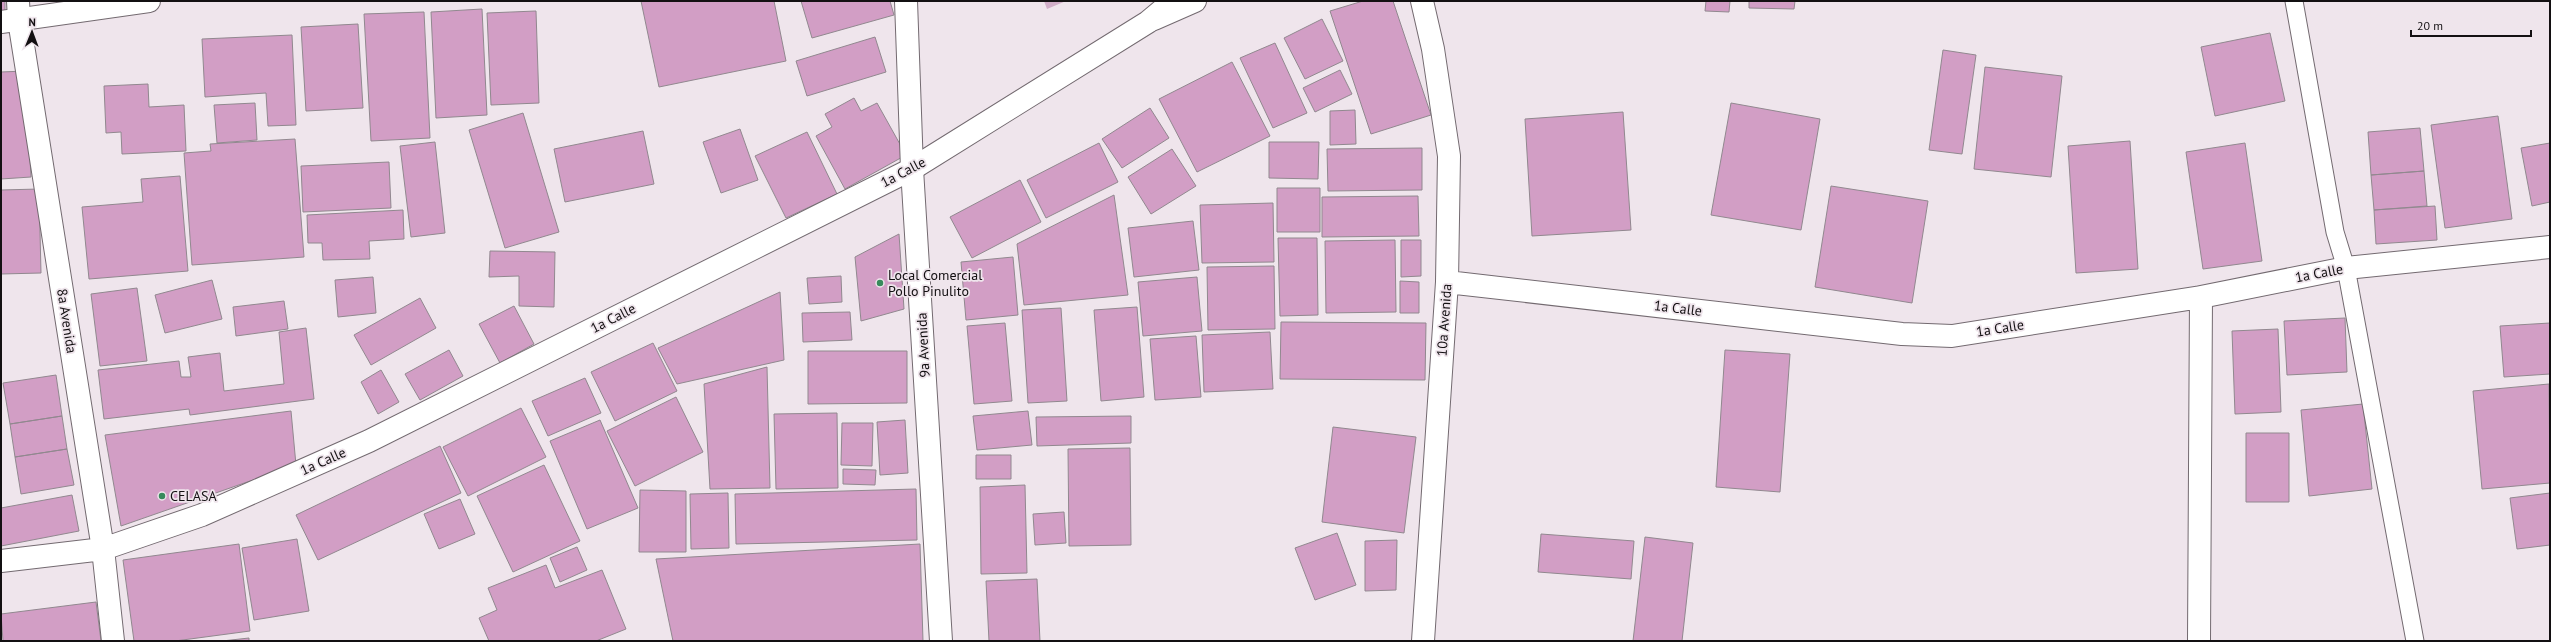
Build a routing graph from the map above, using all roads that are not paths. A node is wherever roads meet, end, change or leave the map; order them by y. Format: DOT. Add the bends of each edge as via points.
graph roads {
  1 [pos="149,1"];
  2 [pos="906,1"];
  3 [pos="1173,1"];
  4 [pos="1195,1"];
  5 [pos="1422,1"];
  6 [pos="2294,1"];
  7 [pos="13,14"];
  8 [pos="1148,22"];
  9 [pos="912,169"];
  10 [pos="2550,247"];
  11 [pos="2346,268"];
  12 [pos="1447,282"];
  13 [pos="2200,296"];
  14 [pos="103,549"];
  15 [pos="1,560"];
  16 [pos="114,641"];
  17 [pos="941,641"];
  18 [pos="1423,641"];
  19 [pos="2199,641"];
  20 [pos="2415,641"];
  1 -- 7 [label="street"];
  2 -- 9 [label="street, 9a Avenida"];
  3 -- 8 [label="street"];
  4 -- 8 [label="street, 1a Calle"];
  5 -- 12 [label="street, 10a Avenida" via="1433,49 1449,156"];
  6 -- 11 [label="lane" via="2336,232"];
  7 -- 14 [label="street, 8a Avenida"];
  8 -- 9 [label="street, 1a Calle"];
  9 -- 14 [label="street, 1a Calle" via="369,440 202,515"];
  9 -- 17 [label="street, 9a Avenida"];
  10 -- 11 [label="street, 1a Calle"];
  11 -- 13 [label="street, 1a Calle"];
  11 -- 20 [label="lane"];
  12 -- 13 [label="street, 1a Calle" via="1894,333 1952,336"];
  12 -- 18 [label="street, 10a Avenida"];
  13 -- 19 [label="street"];
  14 -- 15 [label="street, 1a Calle"];
  14 -- 16 [label="street, 8a Avenida"];
}
